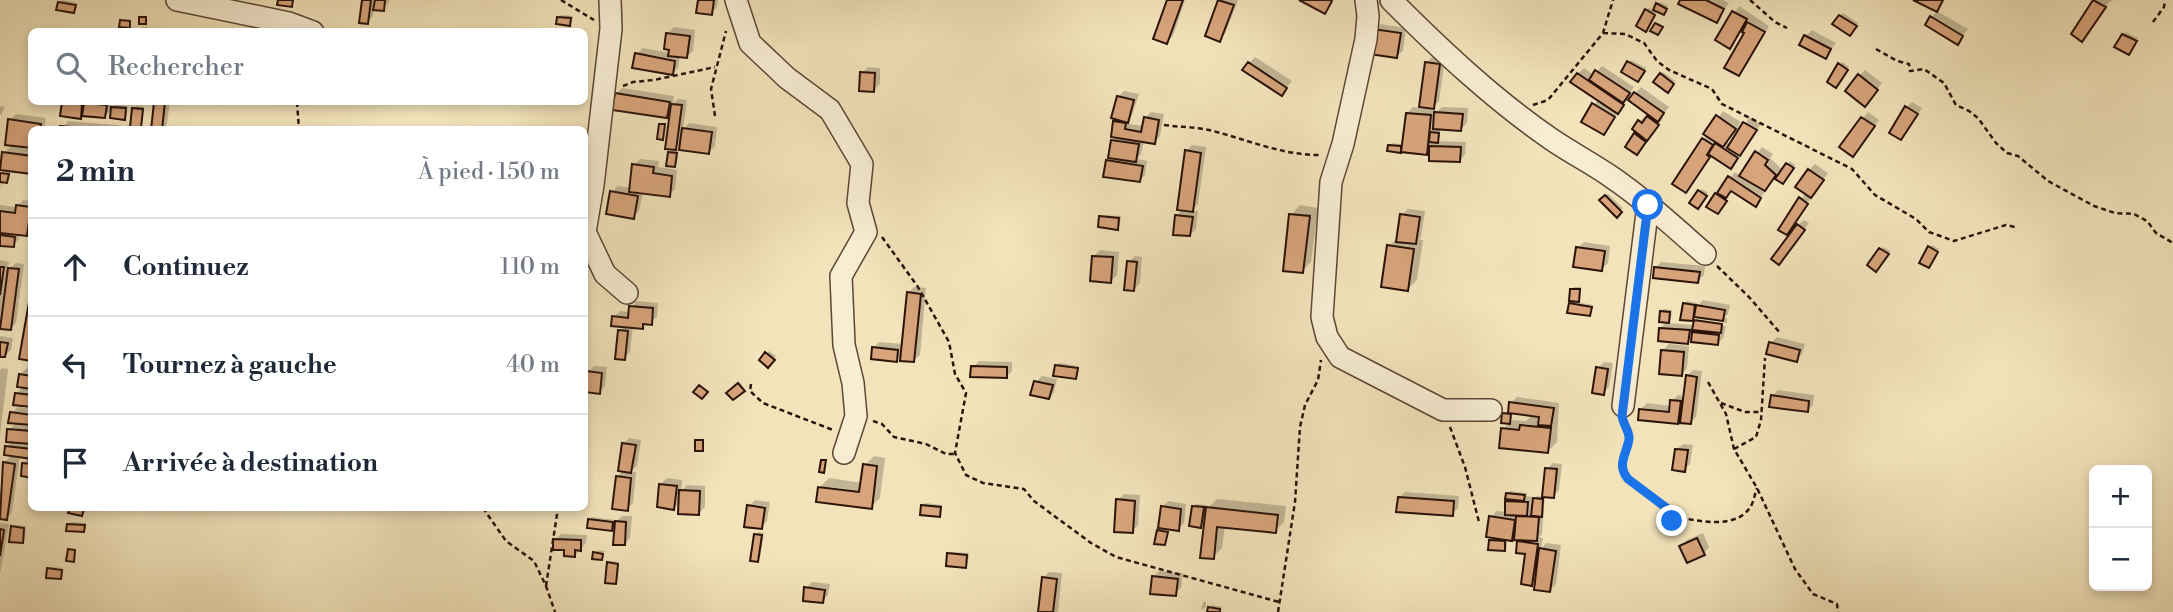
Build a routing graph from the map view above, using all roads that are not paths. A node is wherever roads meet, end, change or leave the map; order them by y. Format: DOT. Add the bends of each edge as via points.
graph roads {
  1 [pos="177,0"];
  2 [pos="610,0"];
  3 [pos="736,0"];
  4 [pos="1366,0"];
  5 [pos="1391,0"];
  6 [pos="302,28"];
  7 [pos="594,95"];
  8 [pos="588,186"];
  9 [pos="1648,205"];
  10 [pos="588,238"];
  11 [pos="1705,254"];
  12 [pos="627,293"];
  13 [pos="1623,406"];
  14 [pos="1491,410"];
  15 [pos="846,445"];
  1 -- 6 [label="street"];
  2 -- 7 [label="street" via="611,29"];
  3 -- 15 [label="street" via="750,43 830,110 862,164 858,202 866,232 841,276 844,345 856,415"];
  4 -- 14 [label="street" via="1366,39 1331,182 1322,317 1326,337 1340,357 1443,410"];
  5 -- 9 [label="street" via="1498,99"];
  7 -- 8 [label="street"];
  9 -- 11 [label="street"];
  9 -- 13 [label="street"];
  10 -- 12 [label="street" via="605,274"];
}
